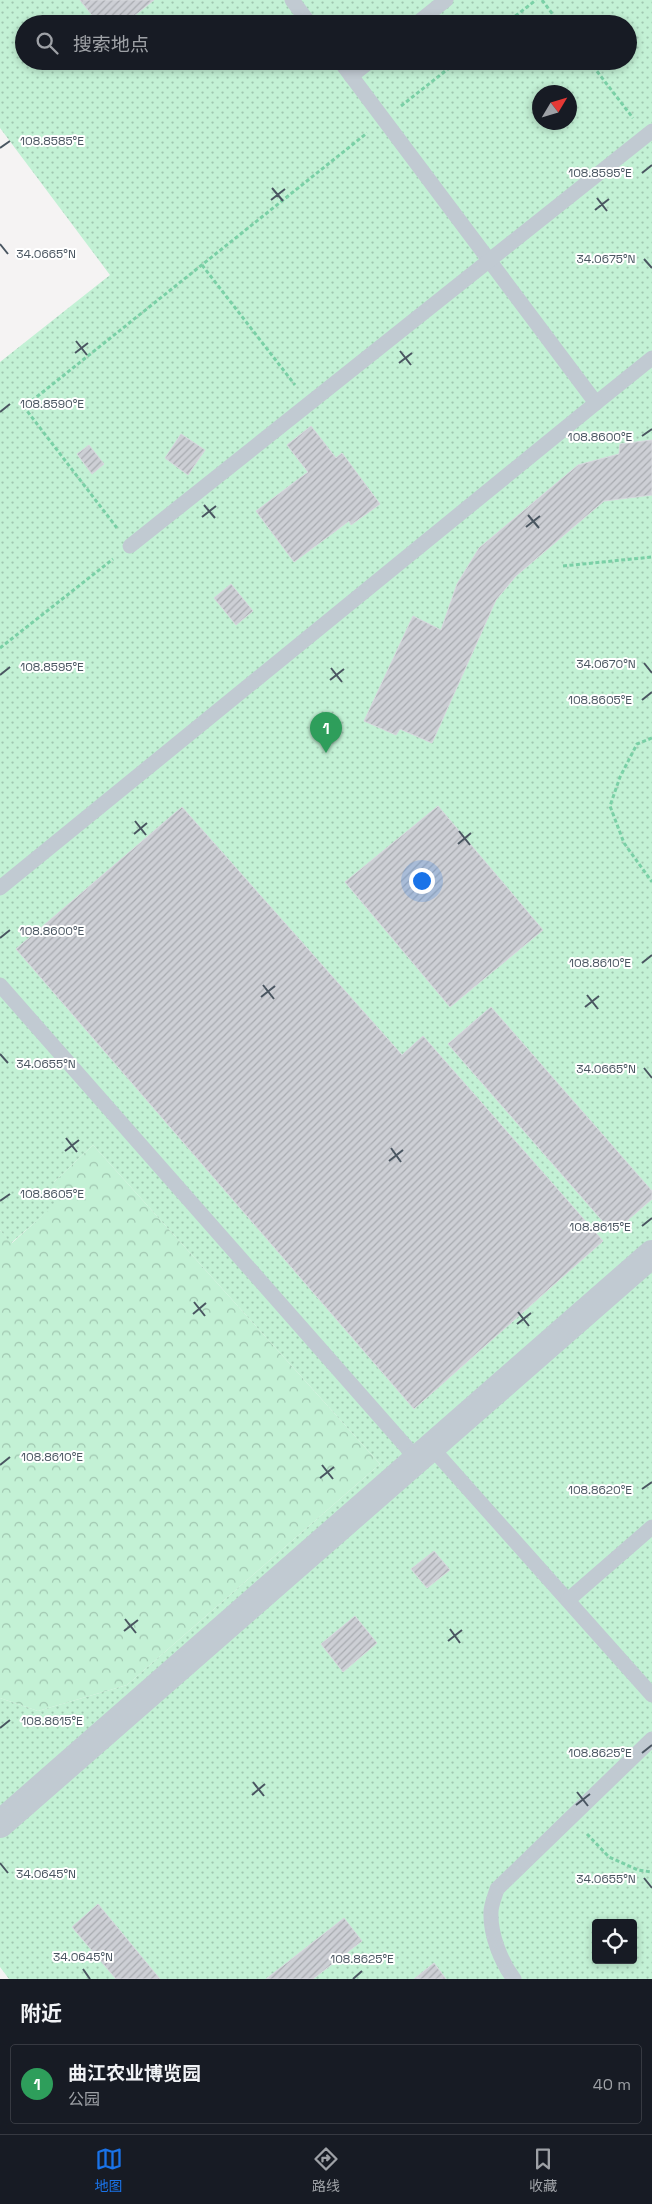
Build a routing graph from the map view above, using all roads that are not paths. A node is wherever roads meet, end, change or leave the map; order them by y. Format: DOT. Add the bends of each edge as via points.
graph roads {
  1 [pos="292,0"];
  2 [pos="446,0"];
  3 [pos="303,15"];
  4 [pos="427,15"];
  5 [pos="347,70"];
  6 [pos="359,70"];
  7 [pos="351,76"];
  8 [pos="649,134"];
  9 [pos="489,260"];
  10 [pos="652,358"];
  11 [pos="596,403"];
  12 [pos="130,546"];
  13 [pos="0,888"];
  14 [pos="0,985"];
  15 [pos="652,1254"];
  16 [pos="424,1453"];
  17 [pos="652,1527"];
  18 [pos="568,1600"];
  19 [pos="652,1695"];
  20 [pos="652,1739"];
  21 [pos="0,1824"];
  22 [pos="514,1979"];
  1 -- 3 [label="lane"];
  2 -- 4 [label="lane"];
  5 -- 7 [label="lane"];
  6 -- 7 [label="lane"];
  7 -- 9 [label="lane"];
  8 -- 9 [label="lane"];
  9 -- 11 [label="lane"];
  9 -- 12 [label="lane"];
  10 -- 11 [label="lane"];
  11 -- 13 [label="lane"];
  14 -- 16 [label="lane"];
  15 -- 16 [label="street"];
  16 -- 18 [label="lane"];
  16 -- 21 [label="street"];
  17 -- 18 [label="lane"];
  18 -- 19 [label="lane"];
  20 -- 22 [label="lane" via="497,1889 490,1911 494,1937"];
}
